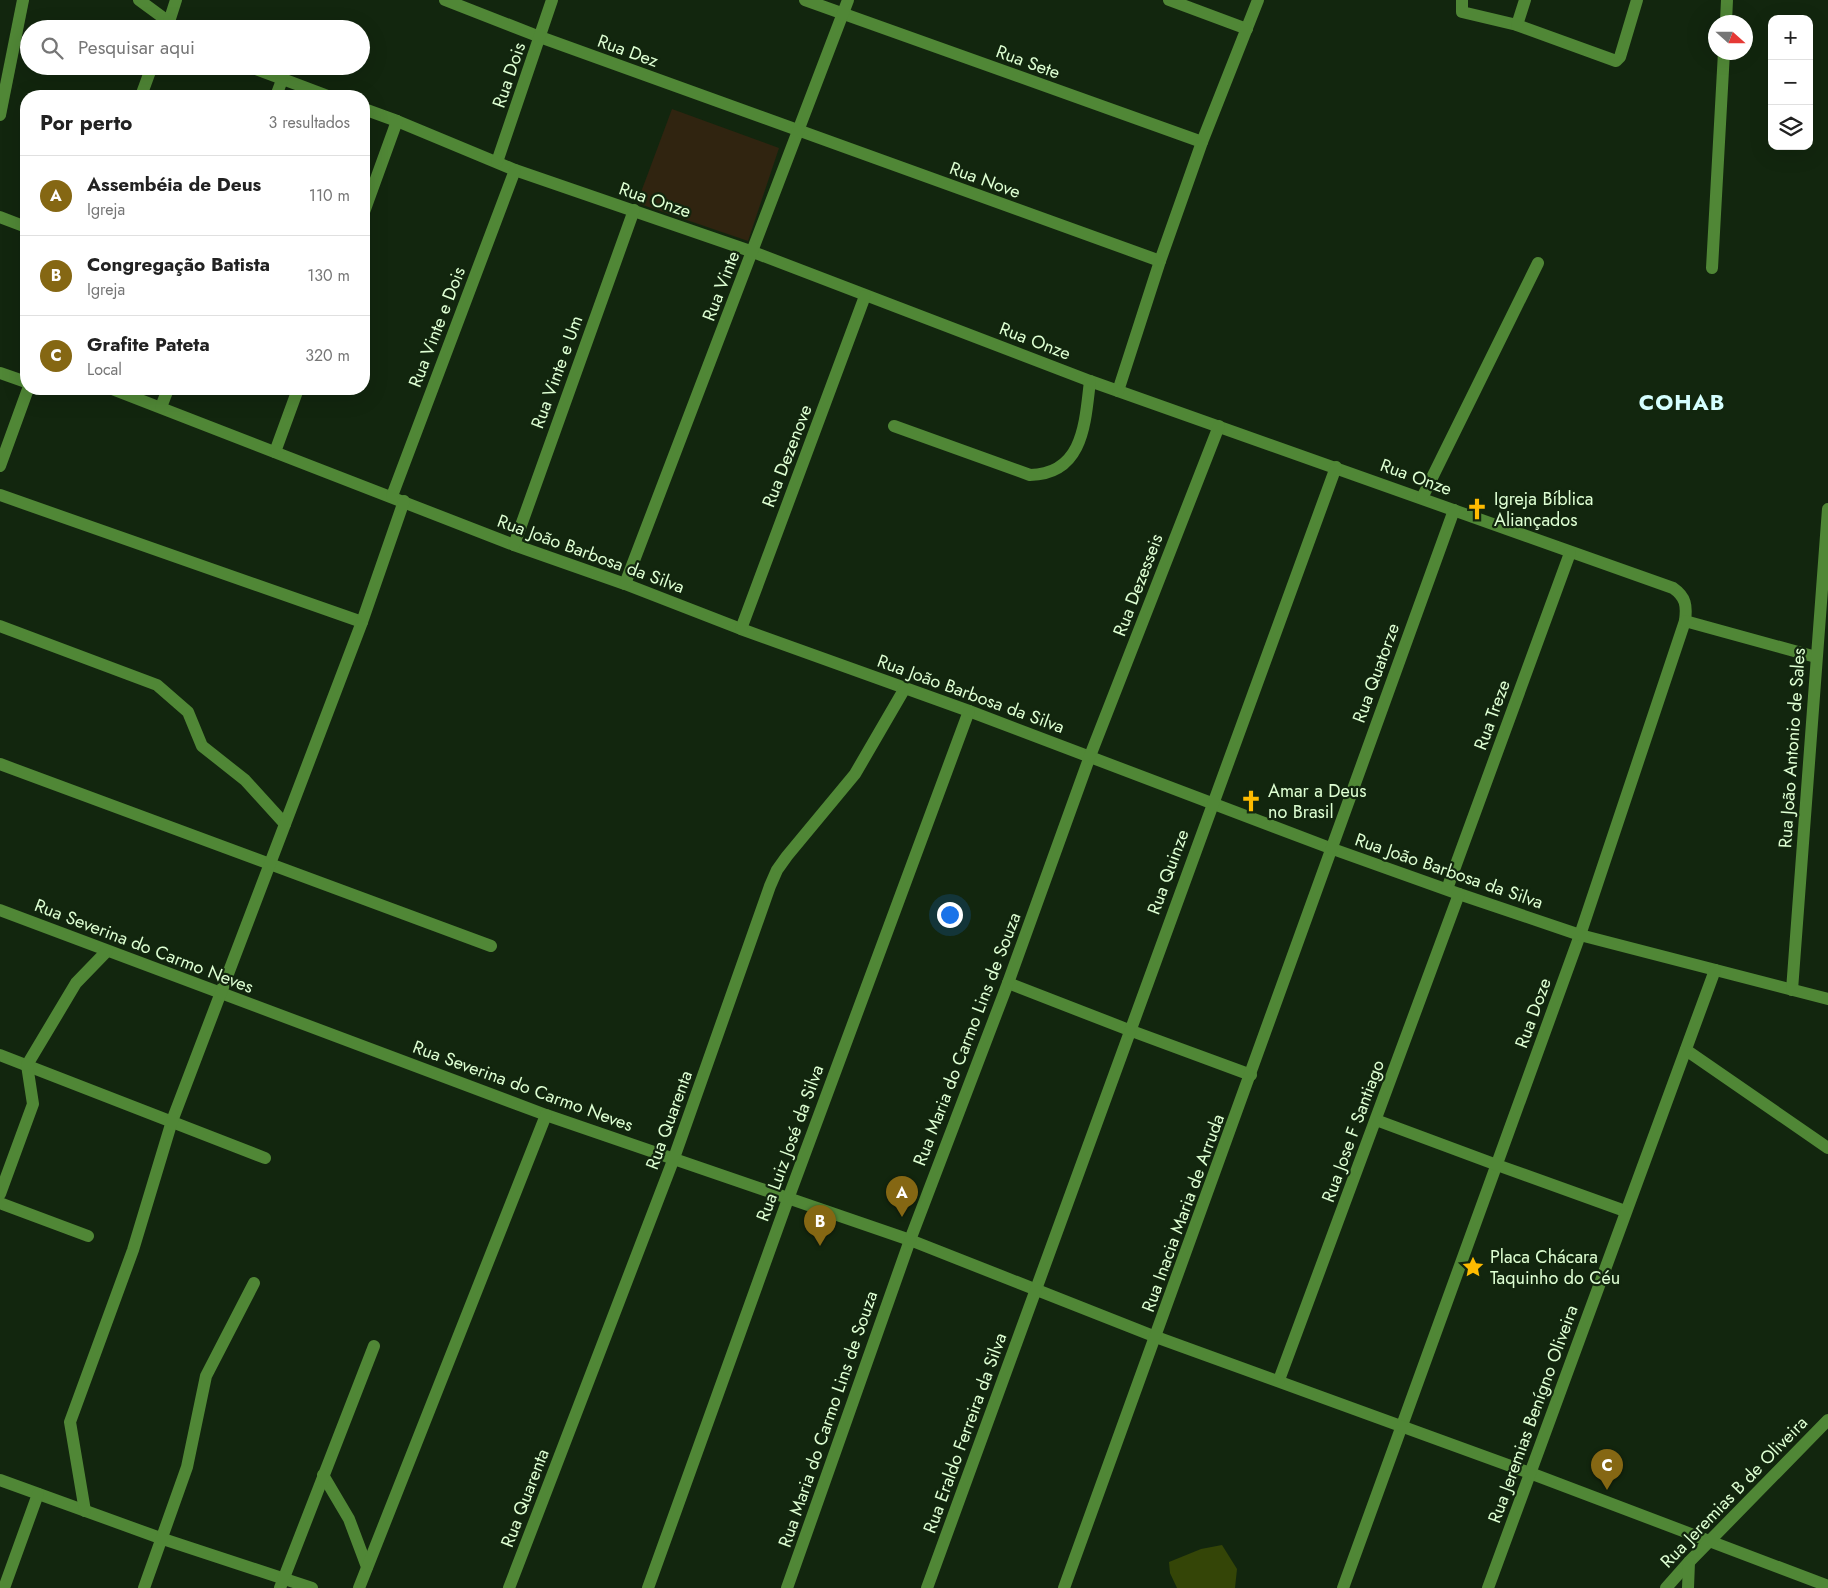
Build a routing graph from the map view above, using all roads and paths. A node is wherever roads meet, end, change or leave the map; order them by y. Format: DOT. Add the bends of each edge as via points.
graph roads {
  1 [pos="22,0"];
  2 [pos="139,0"];
  3 [pos="176,0"];
  4 [pos="445,0"];
  5 [pos="552,0"];
  6 [pos="805,0"];
  7 [pos="848,0"];
  8 [pos="1169,0"];
  9 [pos="1258,0"];
  10 [pos="1525,0"];
  11 [pos="1637,0"];
  12 [pos="1727,0"];
  13 [pos="1462,5"];
  14 [pos="843,14"];
  15 [pos="1726,15"];
  16 [pos="161,20"];
  17 [pos="170,20"];
  18 [pos="1517,25"];
  19 [pos="1247,29"];
  20 [pos="540,37"];
  21 [pos="1724,60"];
  22 [pos="149,75"];
  23 [pos="270,75"];
  24 [pos="282,80"];
  25 [pos="143,90"];
  26 [pos="278,90"];
  27 [pos="311,90"];
  28 [pos="370,111"];
  29 [pos="0,115"];
  30 [pos="397,121"];
  31 [pos="799,132"];
  32 [pos="1202,142"];
  33 [pos="497,162"];
  34 [pos="515,170"];
  35 [pos="370,195"];
  36 [pos="634,210"];
  37 [pos="0,217"];
  38 [pos="20,224"];
  39 [pos="752,252"];
  40 [pos="1160,261"];
  41 [pos="1538,263"];
  42 [pos="1712,268"];
  43 [pos="865,296"];
  44 [pos="0,374"];
  45 [pos="20,380"];
  46 [pos="1090,381"];
  47 [pos="1118,391"];
  48 [pos="26,395"];
  49 [pos="128,395"];
  50 [pos="166,395"];
  51 [pos="296,395"];
  52 [pos="161,407"];
  53 [pos="894,426"];
  54 [pos="1219,426"];
  55 [pos="275,452"];
  56 [pos="0,466"];
  57 [pos="1336,467"];
  58 [pos="0,495"];
  59 [pos="1422,498"];
  60 [pos="398,499"];
  61 [pos="1828,509"];
  62 [pos="1454,510"];
  63 [pos="514,545"];
  64 [pos="1570,552"];
  65 [pos="625,584"];
  66 [pos="1825,595"];
  67 [pos="1686,615"];
  68 [pos="362,622"];
  69 [pos="0,626"];
  70 [pos="741,629"];
  71 [pos="1816,657"];
  72 [pos="905,688"];
  73 [pos="969,711"];
  74 [pos="1090,756"];
  75 [pos="0,764"];
  76 [pos="1211,803"];
  77 [pos="285,824"];
  78 [pos="1330,848"];
  79 [pos="270,864"];
  80 [pos="1453,892"];
  81 [pos="0,910"];
  82 [pos="1580,935"];
  83 [pos="491,946"];
  84 [pos="107,951"];
  85 [pos="1715,970"];
  86 [pos="1008,983"];
  87 [pos="1792,990"];
  88 [pos="220,993"];
  89 [pos="1828,999"];
  90 [pos="1129,1030"];
  91 [pos="1686,1050"];
  92 [pos="0,1055"];
  93 [pos="27,1065"];
  94 [pos="1251,1075"];
  95 [pos="546,1114"];
  96 [pos="1376,1120"];
  97 [pos="172,1121"];
  98 [pos="1828,1148"];
  99 [pos="265,1158"];
  100 [pos="674,1158"];
  101 [pos="1497,1165"];
  102 [pos="0,1194"];
  103 [pos="788,1199"];
  104 [pos="0,1203"];
  105 [pos="1626,1211"];
  106 [pos="88,1236"];
  107 [pos="910,1240"];
  108 [pos="254,1283"];
  109 [pos="1036,1291"];
  110 [pos="1156,1337"];
  111 [pos="374,1346"];
  112 [pos="1279,1380"];
  113 [pos="1828,1420"];
  114 [pos="1401,1426"];
  115 [pos="1530,1472"];
  116 [pos="323,1475"];
  117 [pos="0,1480"];
  118 [pos="38,1494"];
  119 [pos="85,1511"];
  120 [pos="163,1539"];
  121 [pos="1710,1541"];
  122 [pos="1689,1562"];
  123 [pos="367,1567"];
  124 [pos="282,1583"];
  125 [pos="1827,1586"];
  126 [pos="4,1588"];
  127 [pos="144,1588"];
  128 [pos="312,1588"];
  129 [pos="359,1588"];
  130 [pos="510,1588"];
  131 [pos="648,1588"];
  132 [pos="787,1588"];
  133 [pos="927,1588"];
  134 [pos="1064,1588"];
  135 [pos="1343,1588"];
  136 [pos="1488,1588"];
  137 [pos="1666,1588"];
  138 [pos="1688,1588"];
  1 -- 29 [label="street"];
  2 -- 16 [label="street"];
  3 -- 17 [label="street"];
  4 -- 20 [label="street, Rua Dez"];
  5 -- 20 [label="street, Rua Dois"];
  6 -- 14 [label="street, Rua Sete"];
  7 -- 14 [label="street, Rua Vinte"];
  8 -- 19 [label="street"];
  9 -- 19 [label="street"];
  10 -- 18 [label="street"];
  11 -- 18 [label="street" via="1616,61"];
  12 -- 15 [label="street"];
  13 -- 18 [label="street"];
  14 -- 31 [label="street, Rua Vinte"];
  14 -- 32 [label="street, Rua Sete"];
  19 -- 32 [label="street"];
  20 -- 31 [label="street, Rua Dez"];
  20 -- 33 [label="street, Rua Dois"];
  21 -- 42 [label="street"];
  22 -- 25 [label="street"];
  23 -- 24 [label="street"];
  24 -- 26 [label="street"];
  24 -- 27 [label="street"];
  28 -- 30 [label="street, Rua Onze"];
  30 -- 33 [label="street, Rua Onze"];
  30 -- 35 [label="street"];
  31 -- 39 [label="street, Rua Vinte"];
  31 -- 40 [label="street, Rua Nove"];
  32 -- 40 [label="street"];
  33 -- 34 [label="street, Rua Onze"];
  34 -- 36 [label="street, Rua Onze"];
  34 -- 60 [label="street, Rua Vinte e Dois"];
  36 -- 39 [label="street, Rua Onze"];
  36 -- 63 [label="street, Rua Vinte e Um"];
  37 -- 38 [label="street"];
  39 -- 43 [label="street, Rua Onze"];
  39 -- 65 [label="street, Rua Vinte"];
  40 -- 47 [label="street"];
  41 -- 59 [label="street"];
  43 -- 46 [label="street, Rua Onze"];
  43 -- 70 [label="street, Rua Dezenove"];
  44 -- 45 [label="street"];
  46 -- 47 [label="street, Rua Onze"];
  46 -- 53 [label="street" via="1080,441 1060,468 1045,475 1030,475"];
  47 -- 54 [label="street, Rua Onze"];
  48 -- 56 [label="street"];
  49 -- 52 [label="street, Rua João Barbosa da Silva"];
  50 -- 52 [label="street"];
  51 -- 55 [label="street"];
  52 -- 55 [label="street, Rua João Barbosa da Silva"];
  54 -- 57 [label="street, Rua Onze"];
  54 -- 74 [label="street, Rua Dezesseis"];
  55 -- 60 [label="street, Rua João Barbosa da Silva"];
  57 -- 59 [label="street, Rua Onze"];
  57 -- 76 [label="street, Rua Quinze"];
  58 -- 68 [label="street"];
  59 -- 62 [label="street, Rua Onze"];
  60 -- 63 [label="street, Rua João Barbosa da Silva"];
  60 -- 68 [label="street, Rua Vinte e Dois"];
  61 -- 66 [label="street, Rua João Antonio de Sales"];
  62 -- 64 [label="street, Rua Onze"];
  62 -- 78 [label="street, Rua Quatorze"];
  63 -- 65 [label="street, Rua João Barbosa da Silva"];
  64 -- 67 [label="street, Rua Onze" via="1673,588 1685,600"];
  64 -- 80 [label="street, Rua Treze"];
  65 -- 70 [label="street, Rua João Barbosa da Silva"];
  66 -- 71 [label="street, Rua João Antonio de Sales"];
  67 -- 71 [label="street"];
  67 -- 82 [label="street, Rua Doze"];
  68 -- 77 [label="street, Rua Vinte e Dois"];
  69 -- 77 [label="street" via="157,685 188,712 202,746 245,780"];
  70 -- 72 [label="street, Rua João Barbosa da Silva"];
  71 -- 87 [label="street, Rua João Antonio de Sales"];
  72 -- 73 [label="street, Rua João Barbosa da Silva"];
  72 -- 100 [label="street, Rua Quarenta" via="855,774 777,870"];
  73 -- 74 [label="street, Rua João Barbosa da Silva"];
  73 -- 103 [label="street, Rua Luiz José da Silva"];
  74 -- 76 [label="street, Rua João Barbosa da Silva"];
  74 -- 86 [label="street, Rua Maria do Carmo Lins de Souza"];
  75 -- 79 [label="street"];
  76 -- 78 [label="street, Rua João Barbosa da Silva"];
  76 -- 90 [label="street, Rua Quinze"];
  77 -- 79 [label="street, Rua Vinte e Dois"];
  78 -- 80 [label="street, Rua João Barbosa da Silva"];
  78 -- 94 [label="street, Rua Inacia Maria de Arruda"];
  79 -- 83 [label="street"];
  79 -- 88 [label="street, Rua Vinte e Dois"];
  80 -- 82 [label="street, Rua João Barbosa da Silva"];
  80 -- 96 [label="street, Rua Jose F Santiago"];
  81 -- 84 [label="street, Rua Severina do Carmo Neves"];
  82 -- 85 [label="street, Rua João Barbosa da Silva"];
  82 -- 101 [label="street, Rua Doze"];
  84 -- 88 [label="street, Rua Severina do Carmo Neves"];
  84 -- 93 [label="street" via="76,983"];
  85 -- 87 [label="street, Rua João Barbosa da Silva"];
  85 -- 91 [label="street, Rua Jeremias Benígno Oliveira"];
  86 -- 90 [label="street"];
  86 -- 107 [label="street, Rua Maria do Carmo Lins de Souza"];
  87 -- 89 [label="street, Rua João Barbosa da Silva"];
  88 -- 95 [label="street, Rua Severina do Carmo Neves"];
  88 -- 97 [label="street, Rua Vinte e Dois"];
  90 -- 94 [label="street"];
  90 -- 109 [label="street, Rua Quinze"];
  91 -- 98 [label="street"];
  91 -- 105 [label="street, Rua Jeremias Benígno Oliveira"];
  92 -- 93 [label="street"];
  93 -- 97 [label="street"];
  93 -- 102 [label="street" via="33,1104"];
  94 -- 110 [label="street, Rua Inacia Maria de Arruda"];
  95 -- 100 [label="street, Rua Severina do Carmo Neves"];
  95 -- 123 [label="street"];
  96 -- 101 [label="street"];
  96 -- 112 [label="street, Rua Jose F Santiago"];
  97 -- 99 [label="street"];
  97 -- 119 [label="street, Rua Vinte e Dois" via="133,1250 70,1422"];
  100 -- 103 [label="street, Rua Severina do Carmo Neves"];
  100 -- 130 [label="street, Rua Quarenta"];
  101 -- 105 [label="street"];
  101 -- 114 [label="street, Rua Doze"];
  103 -- 107 [label="street, Rua Severina do Carmo Neves"];
  103 -- 131 [label="street, Rua Luiz José da Silva"];
  104 -- 106 [label="street"];
  105 -- 115 [label="street, Rua Jeremias Benígno Oliveira"];
  107 -- 109 [label="street, Rua Severina do Carmo Neves"];
  107 -- 132 [label="street, Rua Maria do Carmo Lins de Souza"];
  108 -- 120 [label="street" via="206,1376 189,1461"];
  109 -- 110 [label="street, Rua Severina do Carmo Neves"];
  109 -- 133 [label="street, Rua Eraldo Ferreira da Silva"];
  110 -- 112 [label="street, Rua Severina do Carmo Neves"];
  110 -- 134 [label="street, Rua Inacia Maria de Arruda"];
  111 -- 116 [label="street"];
  112 -- 114 [label="street, Rua Severina do Carmo Neves"];
  113 -- 121 [label="street, Rua Jeremias B de Oliveira"];
  114 -- 115 [label="street"];
  114 -- 135 [label="street, Rua Doze"];
  115 -- 121 [label="street"];
  115 -- 136 [label="street, Rua Jeremias Benígno Oliveira"];
  116 -- 123 [label="street" via="349,1519"];
  116 -- 124 [label="street"];
  117 -- 118 [label="street"];
  118 -- 119 [label="street"];
  118 -- 126 [label="street"];
  119 -- 120 [label="street"];
  120 -- 124 [label="street"];
  120 -- 127 [label="street"];
  121 -- 122 [label="street, Rua Jeremias B de Oliveira"];
  121 -- 125 [label="street"];
  122 -- 137 [label="street, Rua Jeremias B de Oliveira"];
  122 -- 138 [label="street"];
  123 -- 129 [label="street"];
  124 -- 128 [label="street"];
}
